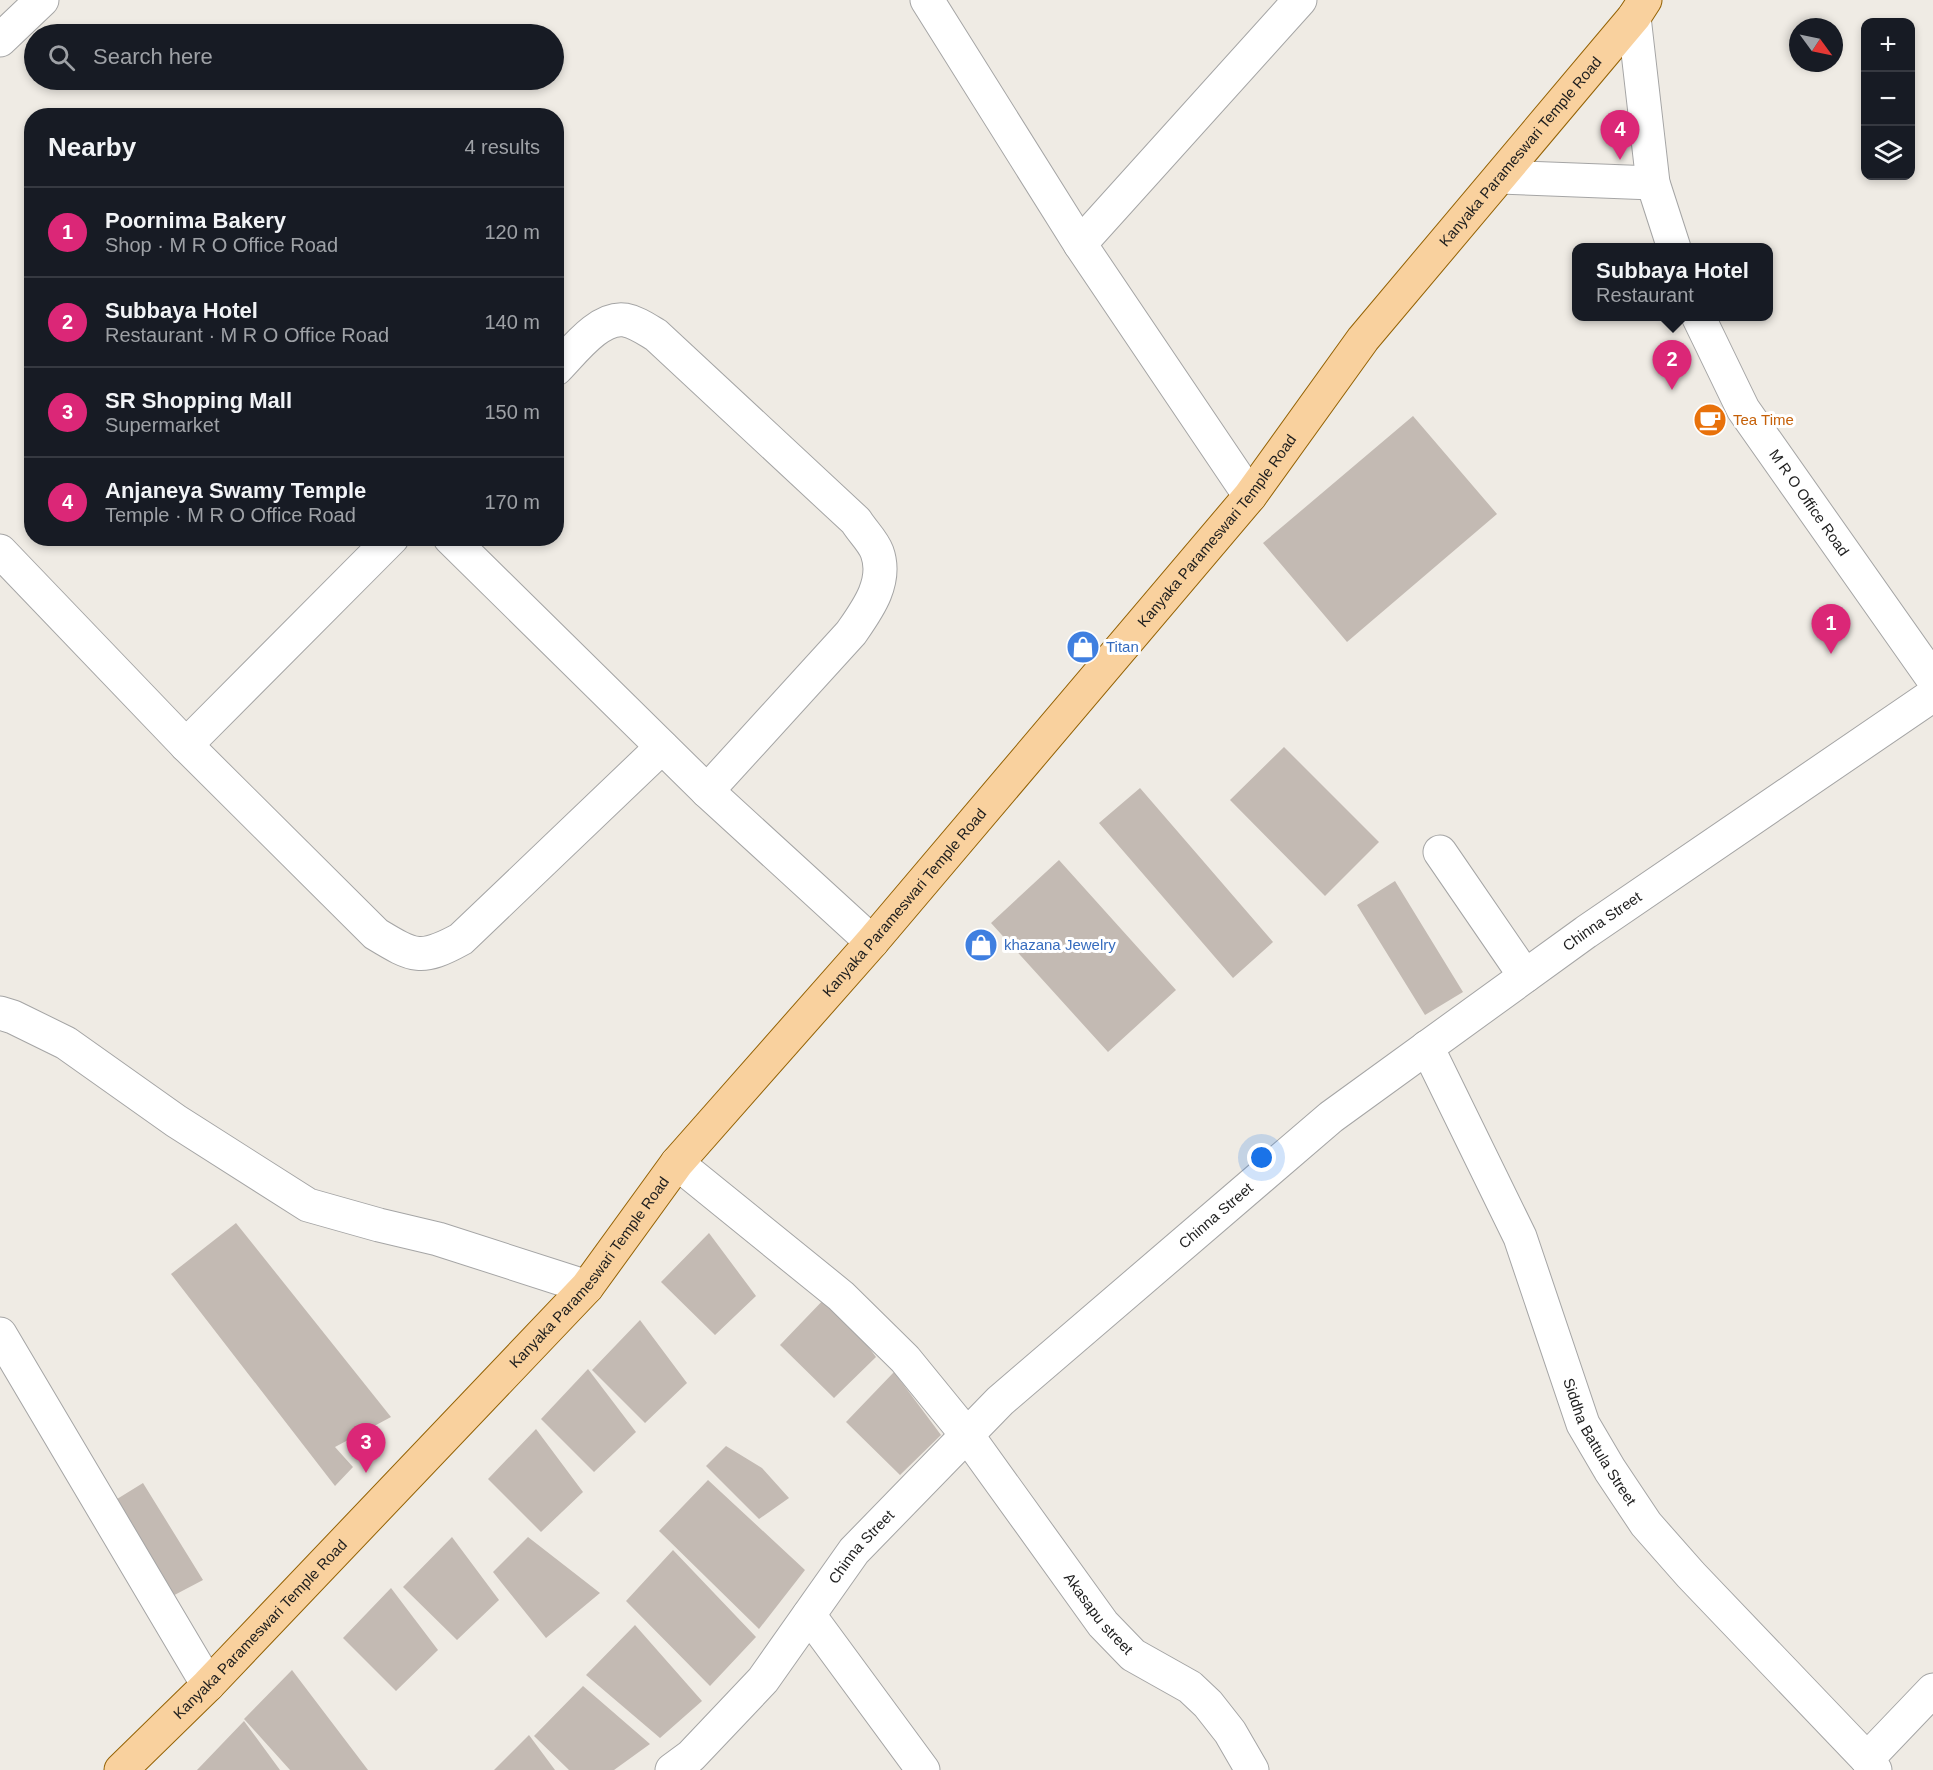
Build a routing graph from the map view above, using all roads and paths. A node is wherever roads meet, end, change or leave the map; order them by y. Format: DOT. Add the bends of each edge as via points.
graph roads {
  1 [pos="42,0"];
  2 [pos="927,0"];
  3 [pos="1300,0"];
  4 [pos="1640,8"];
  5 [pos="0,40"];
  6 [pos="1500,177"];
  7 [pos="1653,183"];
  8 [pos="1672,243"];
  9 [pos="1080,244"];
  10 [pos="1700,321"];
  11 [pos="564,361"];
  12 [pos="1250,496"];
  13 [pos="384,546"];
  14 [pos="458,546"];
  15 [pos="0,551"];
  16 [pos="1933,679"];
  17 [pos="1933,695"];
  18 [pos="186,745"];
  19 [pos="662,747"];
  20 [pos="707,791"];
  21 [pos="1440,852"];
  22 [pos="872,942"];
  23 [pos="1525,976"];
  24 [pos="0,1013"];
  25 [pos="1427,1047"];
  26 [pos="677,1163"];
  27 [pos="587,1287"];
  28 [pos="0,1334"];
  29 [pos="967,1435"];
  30 [pos="808,1616"];
  31 [pos="208,1685"];
  32 [pos="1933,1690"];
  33 [pos="1871,1764"];
  34 [pos="121,1770"];
  35 [pos="672,1770"];
  36 [pos="922,1770"];
  37 [pos="1252,1770"];
  1 -- 5 [label="street"];
  2 -- 9 [label="street"];
  3 -- 9 [label="street"];
  4 -- 6 [label="main road, Kanyaka Parameswari Temple Road"];
  4 -- 7 [label="street"];
  6 -- 7 [label="street"];
  6 -- 12 [label="main road, Kanyaka Parameswari Temple Road" via="1363,339"];
  7 -- 8 [label="street"];
  9 -- 12 [label="street"];
  10 -- 16 [label="street, M R O Office Road" via="1743,410"];
  11 -- 20 [label="street" via="594,330 613,320 624,320 656,335 856,521 877,551 877,590 851,633"];
  12 -- 22 [label="main road, Kanyaka Parameswari Temple Road"];
  13 -- 18 [label="street"];
  14 -- 19 [label="street"];
  15 -- 18 [label="street"];
  17 -- 23 [label="street, Chinna Street"];
  18 -- 19 [label="street" via="376,934 418,954 439,951 462,939"];
  19 -- 20 [label="street"];
  20 -- 22 [label="street"];
  21 -- 23 [label="street"];
  22 -- 26 [label="main road, Kanyaka Parameswari Temple Road"];
  23 -- 25 [label="street, Chinna Street"];
  24 -- 27 [label="street" via="66,1043 176,1121 308,1205 438,1239"];
  25 -- 29 [label="street, Chinna Street" via="1331,1117 1000,1401"];
  25 -- 33 [label="street, Siddha Battula Street" via="1520,1237 1583,1424 1610,1470 1646,1524 1691,1575"];
  26 -- 27 [label="main road, Kanyaka Parameswari Temple Road"];
  26 -- 29 [label="street, Akasapu street" via="841,1296 905,1359"];
  27 -- 31 [label="main road, Kanyaka Parameswari Temple Road"];
  28 -- 31 [label="street"];
  29 -- 30 [label="street, Chinna Street" via="854,1551"];
  29 -- 37 [label="street, Akasapu street" via="1103,1624 1133,1655 1190,1687 1208,1704"];
  30 -- 35 [label="street, Chinna Street" via="764,1680 691,1756"];
  30 -- 36 [label="street"];
  31 -- 34 [label="main road, Kanyaka Parameswari Temple Road"];
  32 -- 33 [label="street"];
}
